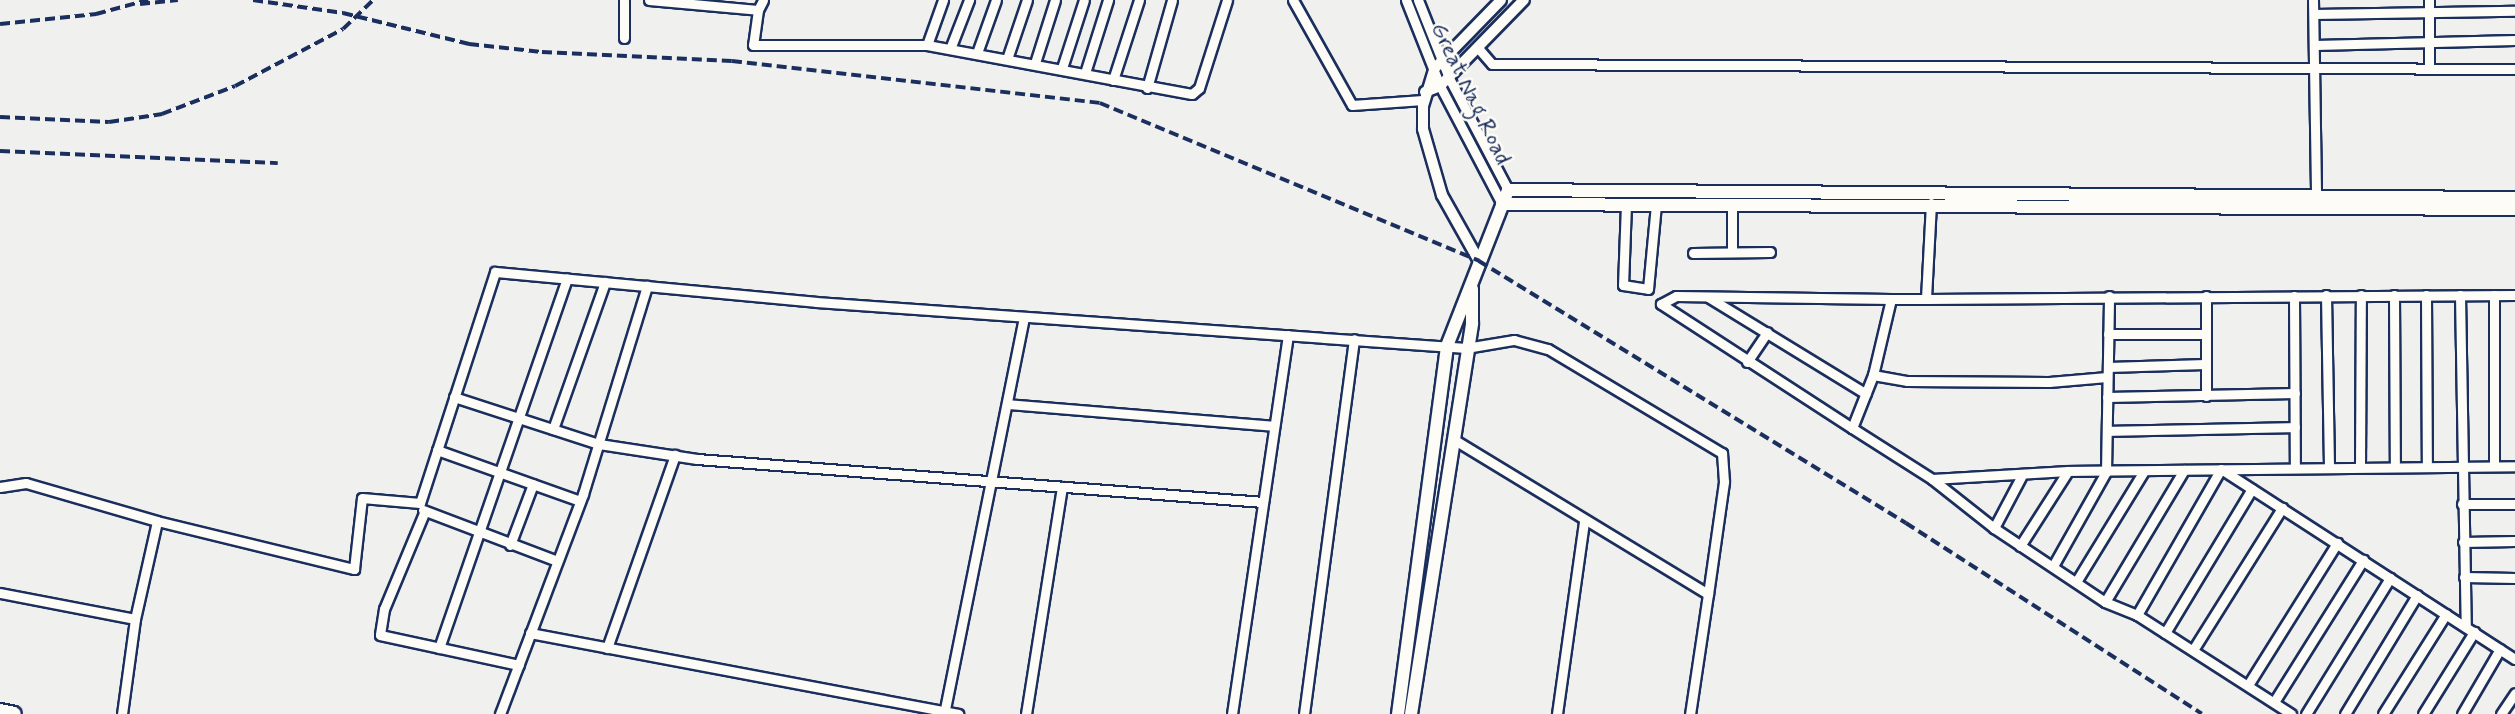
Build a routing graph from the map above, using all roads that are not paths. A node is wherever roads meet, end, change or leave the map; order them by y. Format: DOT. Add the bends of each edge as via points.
graph roads {
  1 [pos="624,0"];
  2 [pos="649,0"];
  3 [pos="763,0"];
  4 [pos="943,0"];
  5 [pos="969,0"];
  6 [pos="996,0"];
  7 [pos="1027,0"];
  8 [pos="1055,0"];
  9 [pos="1084,0"];
  10 [pos="1108,0"];
  11 [pos="1139,0"];
  12 [pos="1171,0"];
  13 [pos="1227,0"];
  14 [pos="1293,0"];
  15 [pos="1406,0"];
  16 [pos="1418,0"];
  17 [pos="1501,0"];
  18 [pos="1524,0"];
  19 [pos="2313,0"];
  20 [pos="2429,0"];
  21 [pos="758,10"];
  22 [pos="2515,11"];
  23 [pos="2429,13"];
  24 [pos="2314,14"];
  25 [pos="1469,36"];
  26 [pos="624,38"];
  27 [pos="2515,40"];
  28 [pos="2429,43"];
  29 [pos="927,45"];
  30 [pos="2315,45"];
  31 [pos="1478,48"];
  32 [pos="950,49"];
  33 [pos="977,53"];
  34 [pos="1007,59"];
  35 [pos="1443,61"];
  36 [pos="1035,63"];
  37 [pos="1062,68"];
  38 [pos="1434,69"];
  39 [pos="2317,69"];
  40 [pos="2429,69"];
  41 [pos="2515,69"];
  42 [pos="1085,73"];
  43 [pos="1449,78"];
  44 [pos="1113,79"];
  45 [pos="1440,86"];
  46 [pos="1147,88"];
  47 [pos="1424,96"];
  48 [pos="1508,190"];
  49 [pos="2316,197"];
  50 [pos="2515,198"];
  51 [pos="1931,200"];
  52 [pos="2386,203"];
  53 [pos="1502,204"];
  54 [pos="1626,204"];
  55 [pos="1656,204"];
  56 [pos="1732,205"];
  57 [pos="2515,209"];
  58 [pos="1732,252"];
  59 [pos="1770,252"];
  60 [pos="1693,253"];
  61 [pos="1479,261"];
  62 [pos="567,279"];
  63 [pos="605,282"];
  64 [pos="1472,283"];
  65 [pos="647,286"];
  66 [pos="2326,295"];
  67 [pos="2361,295"];
  68 [pos="2394,295"];
  69 [pos="2426,295"];
  70 [pos="2460,295"];
  71 [pos="2494,295"];
  72 [pos="2515,295"];
  73 [pos="1706,296"];
  74 [pos="2109,296"];
  75 [pos="2206,296"];
  76 [pos="2294,296"];
  77 [pos="1891,299"];
  78 [pos="1926,299"];
  79 [pos="1024,317"];
  80 [pos="1767,332"];
  81 [pos="2108,334"];
  82 [pos="2204,334"];
  83 [pos="1288,335"];
  84 [pos="1354,339"];
  85 [pos="1447,346"];
  86 [pos="1466,348"];
  87 [pos="1747,362"];
  88 [pos="2205,364"];
  89 [pos="2107,372"];
  90 [pos="1873,374"];
  91 [pos="2295,393"];
  92 [pos="1866,394"];
  93 [pos="2206,396"];
  94 [pos="454,397"];
  95 [pos="2107,397"];
  96 [pos="1007,404"];
  97 [pos="521,418"];
  98 [pos="1275,426"];
  99 [pos="2295,427"];
  100 [pos="1852,428"];
  101 [pos="553,429"];
  102 [pos="2107,431"];
  103 [pos="1453,439"];
  104 [pos="598,444"];
  105 [pos="437,450"];
  106 [pos="675,456"];
  107 [pos="2427,466"];
  108 [pos="2461,466"];
  109 [pos="2494,466"];
  110 [pos="2515,466"];
  111 [pos="2295,467"];
  112 [pos="2329,467"];
  113 [pos="2360,467"];
  114 [pos="2395,467"];
  115 [pos="2221,468"];
  116 [pos="2183,470"];
  117 [pos="2068,471"];
  118 [pos="2144,471"];
  119 [pos="2106,472"];
  120 [pos="502,473"];
  121 [pos="2021,477"];
  122 [pos="1932,479"];
  123 [pos="991,482"];
  124 [pos="533,484"];
  125 [pos="0,487"];
  126 [pos="1062,487"];
  127 [pos="2252,489"];
  128 [pos="580,501"];
  129 [pos="1263,502"];
  130 [pos="420,503"];
  131 [pos="2462,504"];
  132 [pos="2515,504"];
  133 [pos="2283,508"];
  134 [pos="424,513"];
  135 [pos="156,521"];
  136 [pos="1584,522"];
  137 [pos="1994,528"];
  138 [pos="478,533"];
  139 [pos="2515,541"];
  140 [pos="2463,542"];
  141 [pos="2337,544"];
  142 [pos="510,545"];
  143 [pos="2020,546"];
  144 [pos="558,561"];
  145 [pos="2363,561"];
  146 [pos="2053,566"];
  147 [pos="2465,577"];
  148 [pos="2390,578"];
  149 [pos="2515,578"];
  150 [pos="2076,582"];
  151 [pos="0,593"];
  152 [pos="1708,594"];
  153 [pos="2417,596"];
  154 [pos="2105,602"];
  155 [pos="2446,614"];
  156 [pos="2137,615"];
  157 [pos="135,619"];
  158 [pos="2470,630"];
  159 [pos="530,633"];
  160 [pos="2165,633"];
  161 [pos="439,648"];
  162 [pos="607,648"];
  163 [pos="2500,649"];
  164 [pos="2193,650"];
  165 [pos="2515,659"];
  166 [pos="519,665"];
  167 [pos="2248,685"];
  168 [pos="2515,693"];
  169 [pos="2274,702"];
  170 [pos="0,711"];
  171 [pos="944,713"];
  172 [pos="14,714"];
  173 [pos="122,714"];
  174 [pos="500,714"];
  175 [pos="958,714"];
  176 [pos="1026,714"];
  177 [pos="1232,714"];
  178 [pos="1304,714"];
  179 [pos="1398,714"];
  180 [pos="1411,714"];
  181 [pos="1557,714"];
  182 [pos="1690,714"];
  183 [pos="2291,714"];
  184 [pos="2306,714"];
  185 [pos="2345,714"];
  186 [pos="2383,714"];
  187 [pos="2423,714"];
  188 [pos="2462,714"];
  189 [pos="2501,714"];
  1 -- 26 [label="street"];
  2 -- 21 [label="street"];
  3 -- 21 [label="street"];
  4 -- 29 [label="street"];
  5 -- 32 [label="street"];
  6 -- 33 [label="street"];
  7 -- 34 [label="street"];
  8 -- 36 [label="street"];
  9 -- 37 [label="street"];
  10 -- 42 [label="street"];
  11 -- 44 [label="street"];
  12 -- 46 [label="street"];
  13 -- 46 [label="street" via="1196,92"];
  14 -- 47 [label="street" via="1352,105"];
  15 -- 38 [label="street, Great Nag Road"];
  16 -- 35 [label="street"];
  17 -- 25 [label="street"];
  18 -- 31 [label="street"];
  19 -- 24 [label="street"];
  20 -- 23 [label="street"];
  21 -- 29 [label="street" via="753,44"];
  22 -- 23 [label="street"];
  23 -- 24 [label="street"];
  23 -- 28 [label="street"];
  24 -- 30 [label="street"];
  25 -- 31 [label="street"];
  25 -- 35 [label="street"];
  27 -- 28 [label="street"];
  28 -- 30 [label="street"];
  28 -- 40 [label="street"];
  29 -- 32 [label="street"];
  30 -- 39 [label="street"];
  31 -- 39 [label="street" via="1492,64"];
  31 -- 43 [label="street"];
  32 -- 33 [label="street"];
  33 -- 34 [label="street"];
  34 -- 36 [label="street"];
  35 -- 38 [label="street"];
  35 -- 43 [label="street"];
  36 -- 37 [label="street"];
  37 -- 42 [label="street"];
  38 -- 45 [label="street, Great Nag Road"];
  38 -- 47 [label="street"];
  39 -- 40 [label="street"];
  39 -- 49 [label="street"];
  40 -- 41 [label="street"];
  42 -- 44 [label="street"];
  43 -- 45 [label="street"];
  43 -- 48 [label="street"];
  44 -- 46 [label="street"];
  45 -- 47 [label="street"];
  45 -- 53 [label="street, Great Nag Road"];
  47 -- 61 [label="street" via="1423,129 1442,195"];
  48 -- 51 [label="main road"];
  48 -- 53 [label="main road"];
  49 -- 51 [label="main road"];
  49 -- 52 [label="main road"];
  50 -- 52 [label="main road"];
  51 -- 52 [label="main road"];
  51 -- 56 [label="main road"];
  51 -- 78 [label="street"];
  52 -- 57 [label="main road"];
  53 -- 54 [label="main road"];
  53 -- 61 [label="main road"];
  54 -- 55 [label="main road"];
  54 -- 55 [label="street" via="1623,285 1648,289"];
  55 -- 56 [label="main road"];
  56 -- 58 [label="street"];
  58 -- 59 [label="street"];
  58 -- 60 [label="street"];
  61 -- 64 [label="main road"];
  62 -- 63 [label="street"];
  62 -- 94 [label="street" via="495,272"];
  62 -- 97 [label="street"];
  63 -- 65 [label="street"];
  63 -- 101 [label="street"];
  64 -- 85 [label="main road"];
  64 -- 86 [label="main road"];
  65 -- 79 [label="street"];
  65 -- 104 [label="street"];
  66 -- 67 [label="street"];
  66 -- 76 [label="street"];
  66 -- 112 [label="street"];
  67 -- 68 [label="street"];
  67 -- 113 [label="street"];
  68 -- 69 [label="street"];
  68 -- 114 [label="street"];
  69 -- 70 [label="street"];
  69 -- 107 [label="street"];
  70 -- 71 [label="street"];
  70 -- 108 [label="street"];
  71 -- 72 [label="street"];
  71 -- 109 [label="street"];
  73 -- 77 [label="street"];
  73 -- 80 [label="street"];
  73 -- 87 [label="street" via="1669,298 1661,307"];
  74 -- 75 [label="street"];
  74 -- 78 [label="street"];
  74 -- 81 [label="street"];
  75 -- 76 [label="street"];
  75 -- 82 [label="street"];
  76 -- 91 [label="street"];
  77 -- 78 [label="street"];
  77 -- 90 [label="street"];
  79 -- 83 [label="street"];
  79 -- 96 [label="street"];
  80 -- 87 [label="street"];
  80 -- 92 [label="street"];
  81 -- 82 [label="street"];
  81 -- 89 [label="street"];
  82 -- 88 [label="street"];
  83 -- 84 [label="street"];
  83 -- 98 [label="street"];
  84 -- 85 [label="street"];
  84 -- 178 [label="street"];
  85 -- 86 [label="street"];
  85 -- 179 [label="main road"];
  86 -- 103 [label="main road"];
  86 -- 152 [label="street" via="1514,340 1548,349 1722,453 1724,482"];
  87 -- 100 [label="street"];
  88 -- 89 [label="street"];
  88 -- 93 [label="street"];
  89 -- 90 [label="street" via="2011,382 1907,380"];
  89 -- 95 [label="street"];
  90 -- 92 [label="street"];
  91 -- 93 [label="street"];
  91 -- 99 [label="street"];
  92 -- 100 [label="street"];
  93 -- 95 [label="street"];
  94 -- 97 [label="street"];
  94 -- 105 [label="street"];
  95 -- 102 [label="street"];
  96 -- 98 [label="street"];
  96 -- 123 [label="street"];
  97 -- 101 [label="street"];
  97 -- 120 [label="street"];
  98 -- 129 [label="street"];
  99 -- 102 [label="street"];
  99 -- 111 [label="street"];
  100 -- 122 [label="street"];
  101 -- 104 [label="street"];
  102 -- 119 [label="street"];
  103 -- 136 [label="street"];
  103 -- 180 [label="main road"];
  104 -- 106 [label="street"];
  104 -- 128 [label="street"];
  105 -- 120 [label="street"];
  105 -- 130 [label="street"];
  106 -- 123 [label="street"];
  106 -- 162 [label="street"];
  107 -- 108 [label="street"];
  107 -- 114 [label="street"];
  108 -- 109 [label="street"];
  108 -- 131 [label="street"];
  109 -- 110 [label="street"];
  111 -- 112 [label="street"];
  111 -- 115 [label="street"];
  112 -- 113 [label="street"];
  113 -- 114 [label="street"];
  115 -- 116 [label="street"];
  115 -- 127 [label="street"];
  115 -- 156 [label="street"];
  116 -- 118 [label="street"];
  116 -- 154 [label="street"];
  117 -- 119 [label="street"];
  117 -- 121 [label="street"];
  117 -- 143 [label="street"];
  118 -- 119 [label="street"];
  118 -- 150 [label="street"];
  119 -- 146 [label="street"];
  120 -- 124 [label="street"];
  120 -- 138 [label="street"];
  121 -- 122 [label="street"];
  121 -- 137 [label="street"];
  122 -- 137 [label="street"];
  123 -- 126 [label="street"];
  123 -- 171 [label="street"];
  124 -- 128 [label="street"];
  124 -- 142 [label="street"];
  125 -- 135 [label="street" via="26,483"];
  126 -- 129 [label="street"];
  126 -- 176 [label="street"];
  127 -- 133 [label="street"];
  127 -- 160 [label="street"];
  128 -- 144 [label="street"];
  129 -- 177 [label="street"];
  130 -- 134 [label="street"];
  130 -- 135 [label="street" via="362,498 354,569"];
  131 -- 132 [label="street"];
  131 -- 140 [label="street"];
  133 -- 141 [label="street"];
  133 -- 164 [label="street"];
  134 -- 138 [label="street"];
  134 -- 161 [label="street" via="384,609 380,635"];
  135 -- 157 [label="street"];
  136 -- 152 [label="street"];
  136 -- 181 [label="street"];
  137 -- 143 [label="street"];
  138 -- 142 [label="street"];
  138 -- 161 [label="street"];
  139 -- 140 [label="street"];
  140 -- 147 [label="street"];
  141 -- 145 [label="street"];
  141 -- 167 [label="street"];
  142 -- 144 [label="street"];
  143 -- 146 [label="street"];
  144 -- 159 [label="street"];
  145 -- 148 [label="street"];
  145 -- 169 [label="street"];
  146 -- 150 [label="street"];
  147 -- 149 [label="street"];
  147 -- 158 [label="street"];
  148 -- 153 [label="street"];
  148 -- 184 [label="street"];
  150 -- 154 [label="street"];
  151 -- 157 [label="street"];
  152 -- 182 [label="street"];
  153 -- 155 [label="street"];
  153 -- 185 [label="street"];
  154 -- 156 [label="street"];
  155 -- 158 [label="street"];
  155 -- 186 [label="street"];
  156 -- 160 [label="street"];
  157 -- 173 [label="street"];
  158 -- 163 [label="street"];
  158 -- 187 [label="street"];
  159 -- 162 [label="street"];
  159 -- 166 [label="street"];
  160 -- 164 [label="street"];
  161 -- 166 [label="street"];
  162 -- 171 [label="street"];
  163 -- 165 [label="street"];
  163 -- 188 [label="street"];
  164 -- 167 [label="street"];
  166 -- 174 [label="street"];
  167 -- 169 [label="street"];
  168 -- 189 [label="street"];
  169 -- 183 [label="street"];
  170 -- 172 [label="highway"];
  171 -- 175 [label="street"];
}
